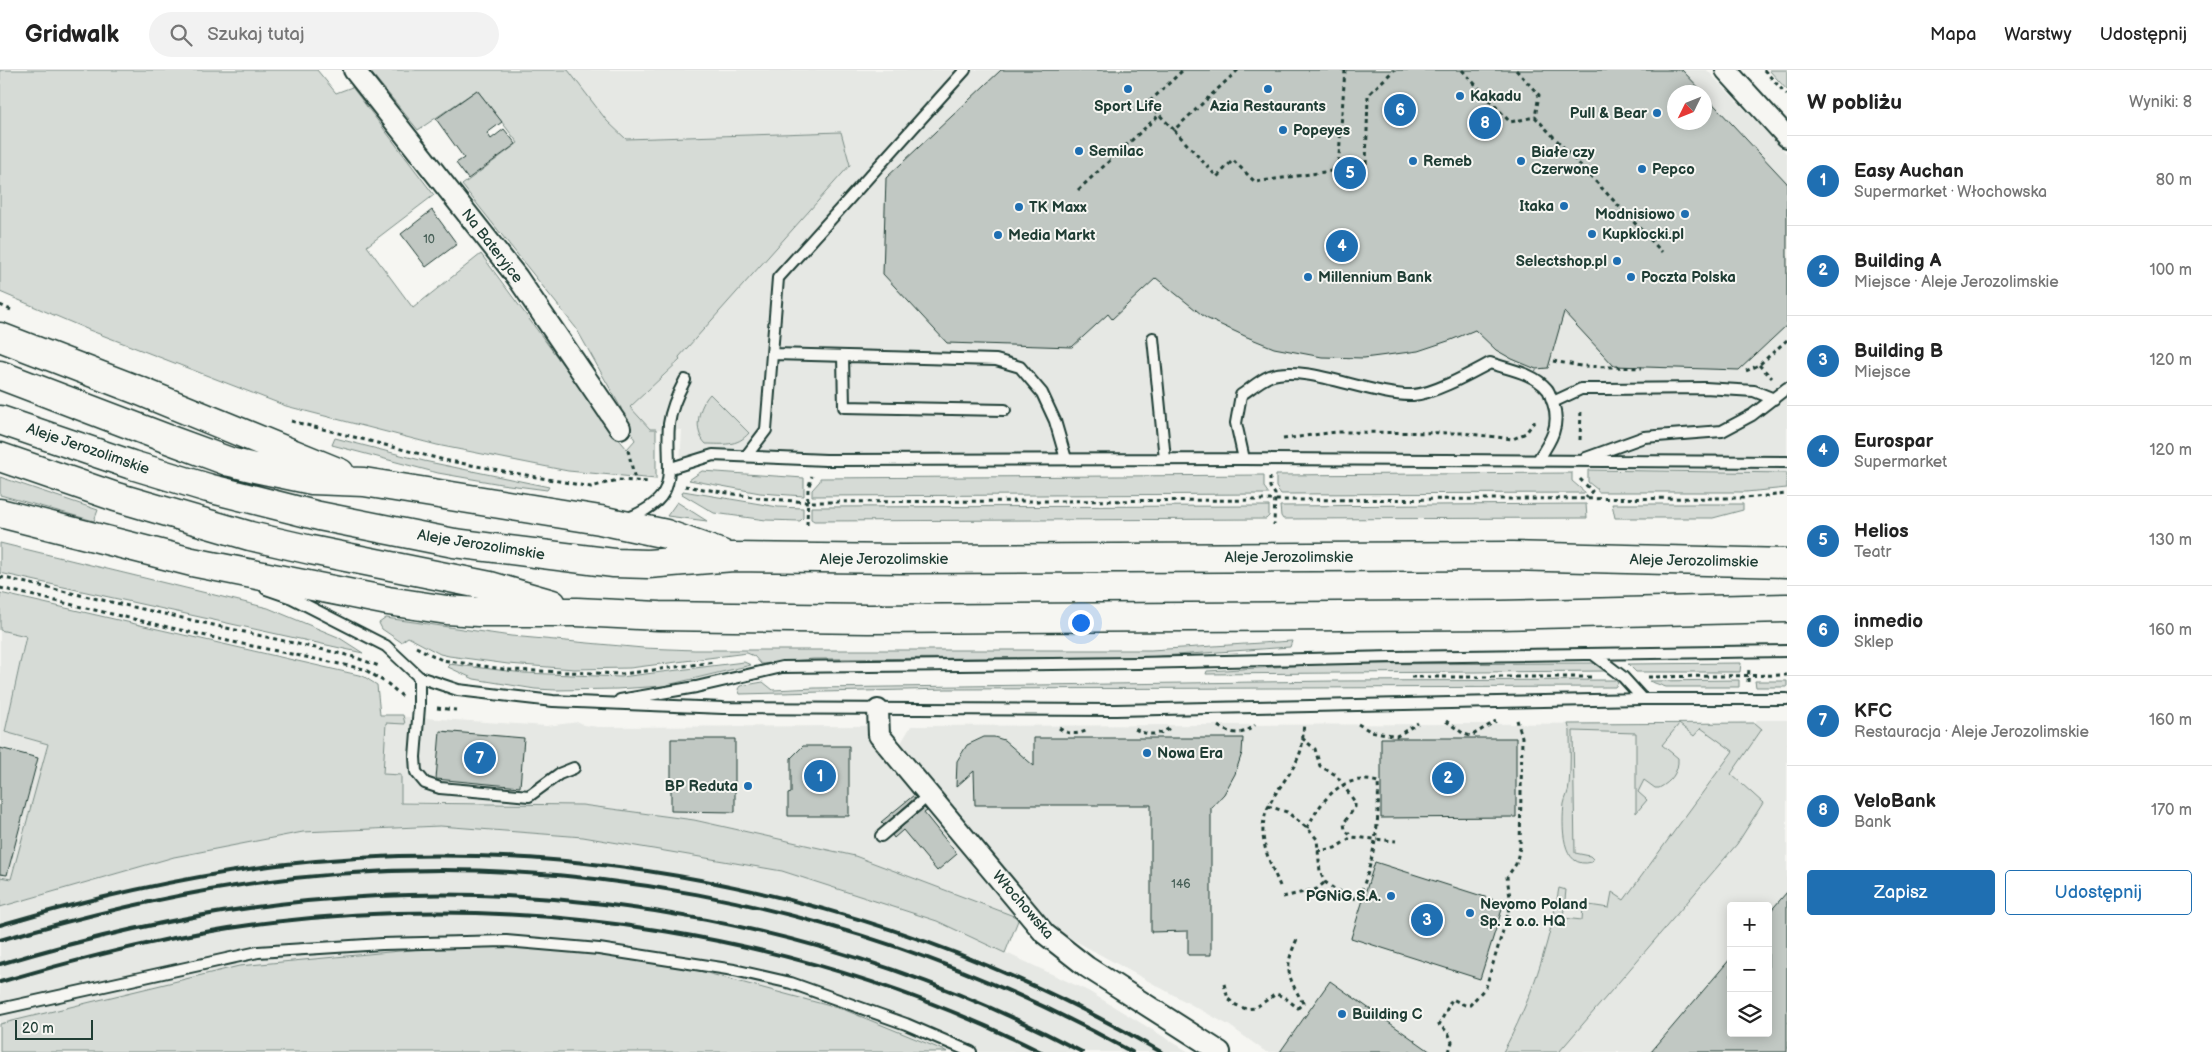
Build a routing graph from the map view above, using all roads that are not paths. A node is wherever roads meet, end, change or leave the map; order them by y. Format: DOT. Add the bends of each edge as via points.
graph roads {
  1 [pos="354,70"];
  2 [pos="965,70"];
  3 [pos="1726,70"];
  4 [pos="1787,137"];
  5 [pos="0,337"];
  6 [pos="1152,338"];
  7 [pos="774,354"];
  8 [pos="842,356"];
  9 [pos="0,375"];
  10 [pos="685,380"];
  11 [pos="1787,388"];
  12 [pos="1774,398"];
  13 [pos="1552,402"];
  14 [pos="1005,410"];
  15 [pos="0,420"];
  16 [pos="620,428"];
  17 [pos="747,455"];
  18 [pos="0,457"];
  19 [pos="1066,459"];
  20 [pos="1165,459"];
  21 [pos="1244,459"];
  22 [pos="1538,460"];
  23 [pos="1580,460"];
  24 [pos="1787,462"];
  25 [pos="671,468"];
  26 [pos="364,482"];
  27 [pos="0,513"];
  28 [pos="614,523"];
  29 [pos="733,557"];
  30 [pos="192,562"];
  31 [pos="1787,563"];
  32 [pos="1787,608"];
  33 [pos="577,612"];
  34 [pos="1787,651"];
  35 [pos="1592,654"];
  36 [pos="419,677"];
  37 [pos="1643,699"];
  38 [pos="1787,699"];
  39 [pos="597,704"];
  40 [pos="878,710"];
  41 [pos="574,768"];
  42 [pos="929,795"];
  43 [pos="881,836"];
  44 [pos="0,1009"];
  45 [pos="971,1052"];
  46 [pos="1220,1052"];
  1 -- 16 [label="street, Na Bateryjce" via="517,277"];
  2 -- 7 [label="lane" via="778,278"];
  3 -- 4 [label="street"];
  5 -- 26 [label="main road"];
  6 -- 20 [label="lane"];
  7 -- 8 [label="lane"];
  7 -- 17 [label="lane" via="766,430"];
  8 -- 14 [label="lane" via="844,407"];
  8 -- 19 [label="lane" via="996,360 1020,367 1042,392"];
  9 -- 26 [label="main road" via="230,462 312,480"];
  10 -- 25 [label="lane" via="676,396 669,423"];
  11 -- 12 [label="lane"];
  12 -- 13 [label="lane" via="1754,391 1705,388 1581,389"];
  12 -- 23 [label="lane" via="1722,432 1644,437"];
  13 -- 21 [label="lane" via="1547,389 1533,378 1490,363 1452,383 1414,395 1378,392 1291,372 1269,376 1241,395 1236,423"];
  13 -- 22 [label="lane" via="1556,428"];
  15 -- 29 [label="main road, Aleje Jerozolimskie" via="132,465 267,504 454,543 614,563 648,564"];
  17 -- 19 [label="lane" via="826,460"];
  17 -- 25 [label="lane" via="713,454"];
  18 -- 33 [label="main road" via="188,519 311,550 490,586"];
  19 -- 20 [label="lane"];
  20 -- 21 [label="lane"];
  21 -- 22 [label="lane"];
  22 -- 23 [label="lane"];
  23 -- 24 [label="lane"];
  25 -- 28 [label="lane" via="665,492 658,501 645,511"];
  26 -- 28 [label="main road"];
  27 -- 30 [label="main road"];
  28 -- 29 [label="main road" via="666,534"];
  29 -- 31 [label="main road, Aleje Jerozolimskie" via="902,560 1512,556"];
  30 -- 33 [label="main road" via="447,610"];
  30 -- 36 [label="lane" via="292,598 386,646"];
  32 -- 33 [label="main road" via="1500,615 868,619"];
  34 -- 35 [label="lane"];
  35 -- 37 [label="lane" via="1623,677"];
  35 -- 39 [label="lane" via="1138,664 782,667 696,687"];
  36 -- 39 [label="lane" via="458,690"];
  36 -- 41 [label="lane" via="416,772 425,783 440,788 529,796 558,774"];
  37 -- 38 [label="lane"];
  37 -- 40 [label="lane" via="1115,710"];
  39 -- 40 [label="lane"];
  40 -- 42 [label="street, Włochowska" via="879,735"];
  42 -- 43 [label="lane"];
  42 -- 46 [label="street, Włochowska" via="1045,934 1087,967"];
  44 -- 45 [label="lane" via="258,952 506,941 599,949 734,970 782,981 906,1024"];
}
